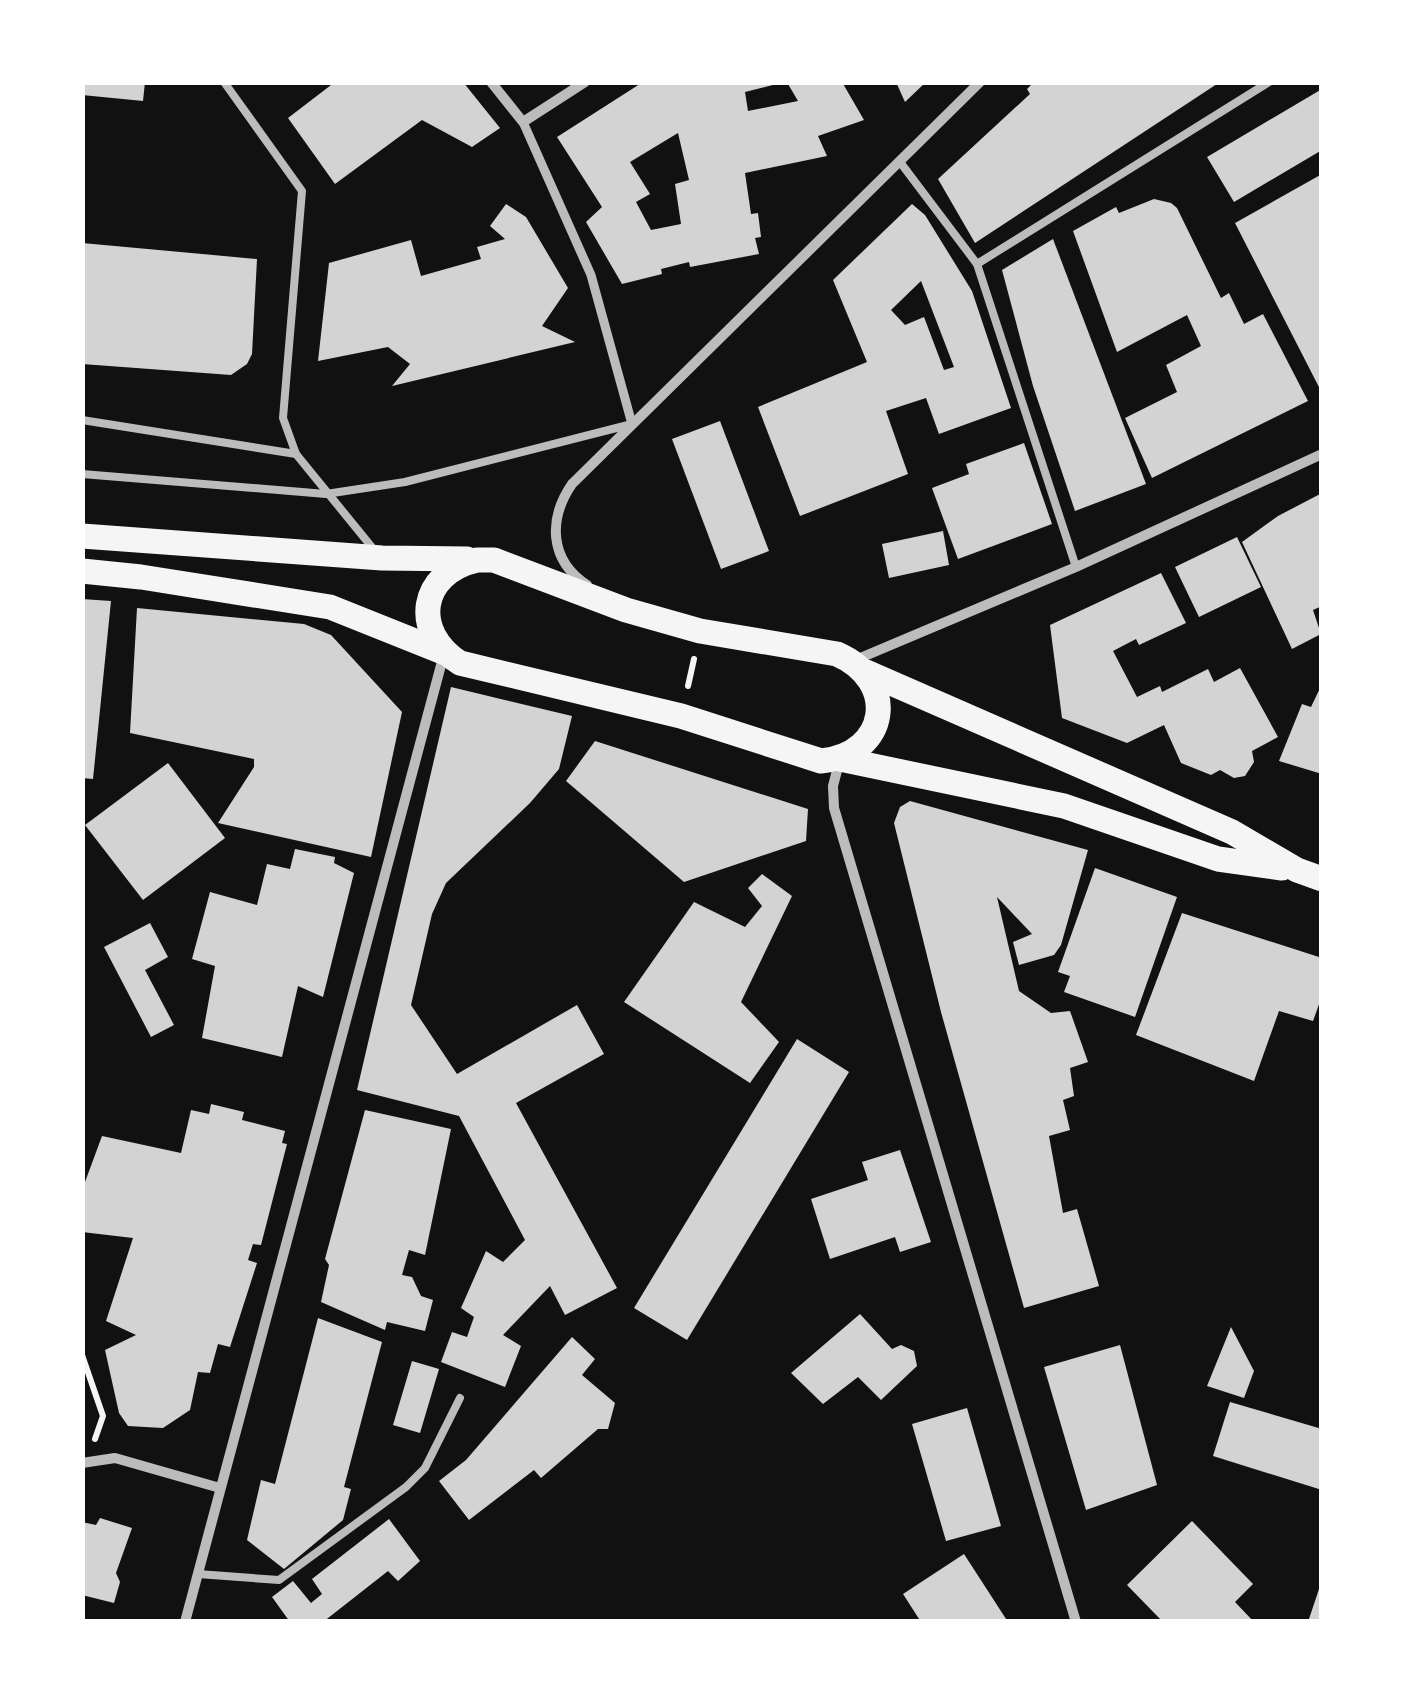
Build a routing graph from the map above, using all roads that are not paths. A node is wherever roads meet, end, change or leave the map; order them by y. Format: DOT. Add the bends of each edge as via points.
graph roads {
  1 [pos="224,82"];
  2 [pos="491,82"];
  3 [pos="585,82"];
  4 [pos="980,82"];
  5 [pos="1268,82"];
  6 [pos="523,122"];
  7 [pos="900,162"];
  8 [pos="977,264"];
  9 [pos="82,420"];
  10 [pos="632,424"];
  11 [pos="296,454"];
  12 [pos="1322,454"];
  13 [pos="82,474"];
  14 [pos="326,494"];
  15 [pos="82,536"];
  16 [pos="382,558"];
  17 [pos="477,560"];
  18 [pos="1076,567"];
  19 [pos="82,571"];
  20 [pos="626,610"];
  21 [pos="444,654"];
  22 [pos="859,666"];
  23 [pos="840,759"];
  24 [pos="1309,875"];
  25 [pos="460,1398"];
  26 [pos="85,1462"];
  27 [pos="220,1488"];
  28 [pos="198,1574"];
  29 [pos="185,1622"];
  30 [pos="1076,1622"];
  1 -- 11 [label="lane" via="302,191 283,418"];
  2 -- 6 [label="street"];
  3 -- 6 [label="street"];
  4 -- 7 [label="street"];
  5 -- 8 [label="lane"];
  6 -- 10 [label="street" via="591,276"];
  7 -- 8 [label="lane"];
  7 -- 10 [label="street"];
  8 -- 18 [label="lane"];
  9 -- 11 [label="lane"];
  10 -- 14 [label="lane" via="405,482"];
  10 -- 20 [label="street" via="572,484 555,523 565,564"];
  11 -- 14 [label="lane"];
  12 -- 18 [label="street"];
  13 -- 14 [label="lane"];
  14 -- 16 [label="lane"];
  15 -- 16 [label="main road"];
  16 -- 17 [label="main road"];
  17 -- 20 [label="main road" via="494,560"];
  17 -- 21 [label="main road" via="446,573 428,603 428,621"];
  18 -- 22 [label="street"];
  19 -- 21 [label="main road" via="330,606"];
  20 -- 22 [label="main road" via="700,631 837,654"];
  21 -- 23 [label="main road" via="681,716 821,761"];
  21 -- 27 [label="street"];
  22 -- 23 [label="main road" via="875,686 877,721 869,738"];
  22 -- 24 [label="main road" via="1232,832"];
  23 -- 24 [label="main road" via="1064,806 1218,858"];
  23 -- 30 [label="street" via="834,808"];
  25 -- 28 [label="lane" via="424,1468 406,1487 279,1580"];
  26 -- 27 [label="street" via="115,1458"];
  27 -- 28 [label="street"];
  28 -- 29 [label="street"];
}
